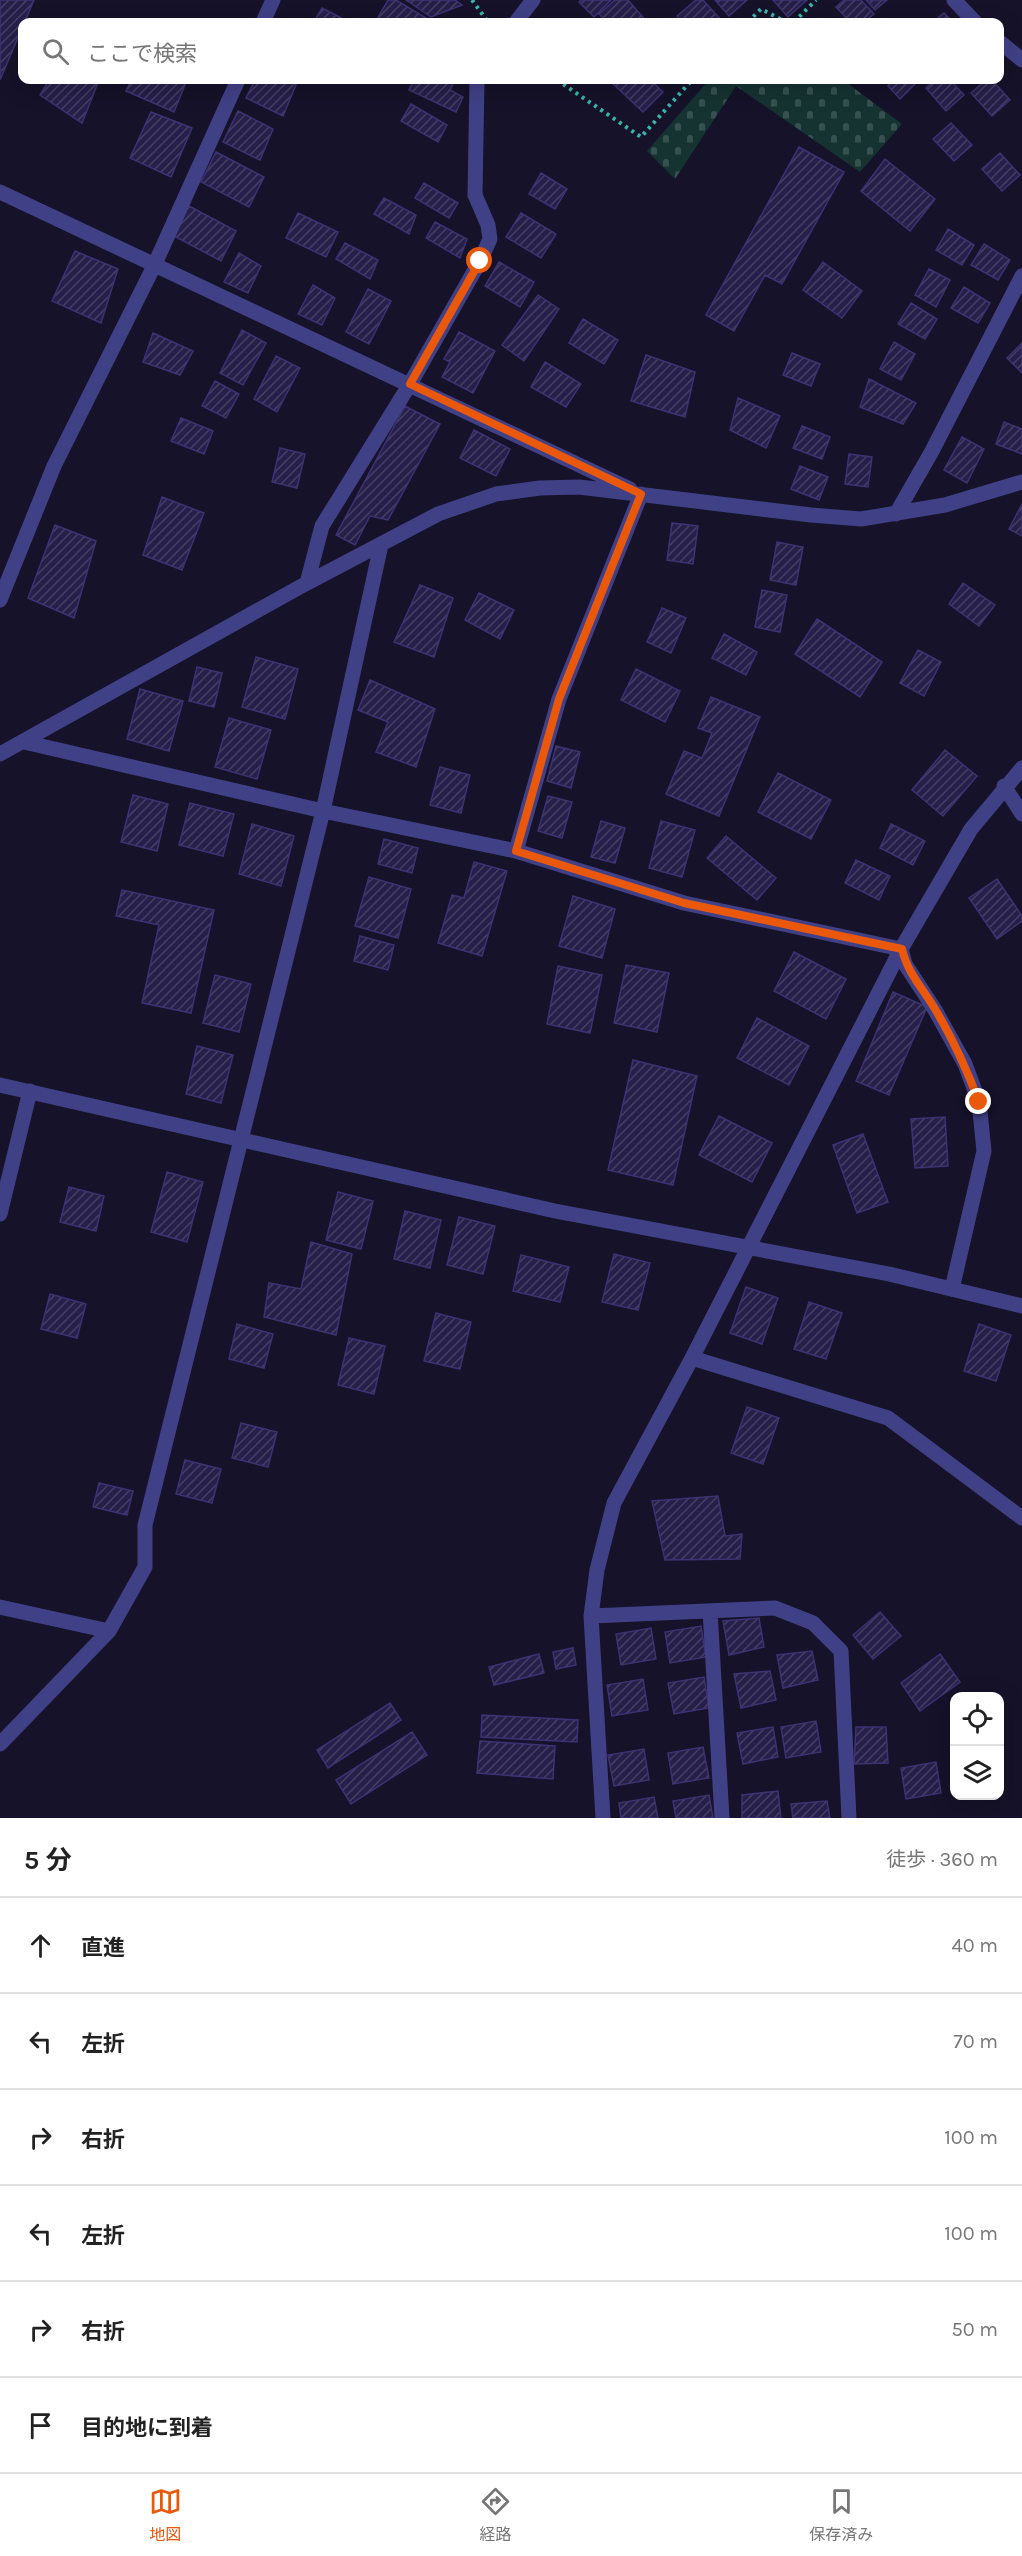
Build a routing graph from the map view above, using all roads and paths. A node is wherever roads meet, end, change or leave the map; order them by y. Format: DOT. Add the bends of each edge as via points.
graph roads {
  1 [pos="273,0"];
  2 [pos="472,0"];
  3 [pos="533,0"];
  4 [pos="816,0"];
  5 [pos="954,0"];
  6 [pos="265,18"];
  7 [pos="485,18"];
  8 [pos="519,18"];
  9 [pos="752,18"];
  10 [pos="778,18"];
  11 [pos="798,18"];
  12 [pos="971,18"];
  13 [pos="1004,46"];
  14 [pos="1022,60"];
  15 [pos="236,84"];
  16 [pos="477,84"];
  17 [pos="563,84"];
  18 [pos="688,84"];
  19 [pos="0,192"];
  20 [pos="154,266"];
  21 [pos="1022,276"];
  22 [pos="410,384"];
  23 [pos="1022,482"];
  24 [pos="641,494"];
  25 [pos="896,514"];
  26 [pos="381,545"];
  27 [pos="307,583"];
  28 [pos="0,600"];
  29 [pos="24,742"];
  30 [pos="0,754"];
  31 [pos="1022,768"];
  32 [pos="1004,786"];
  33 [pos="323,811"];
  34 [pos="1022,814"];
  35 [pos="516,851"];
  36 [pos="902,949"];
  37 [pos="0,1085"];
  38 [pos="30,1091"];
  39 [pos="241,1139"];
  40 [pos="0,1214"];
  41 [pos="747,1248"];
  42 [pos="952,1289"];
  43 [pos="1022,1306"];
  44 [pos="692,1358"];
  45 [pos="1022,1518"];
  46 [pos="0,1607"];
  47 [pos="710,1611"];
  48 [pos="591,1616"];
  49 [pos="109,1631"];
  50 [pos="0,1744"];
  51 [pos="603,1818"];
  52 [pos="722,1818"];
  53 [pos="849,1818"];
  1 -- 6 [label="street"];
  2 -- 7 [label="path"];
  3 -- 8 [label="street"];
  4 -- 11 [label="path"];
  5 -- 12 [label="street"];
  9 -- 10 [label="path" via="761,9"];
  13 -- 14 [label="street"];
  15 -- 20 [label="street"];
  16 -- 22 [label="street" via="475,195 490,239"];
  17 -- 18 [label="path" via="641,137"];
  19 -- 20 [label="street"];
  20 -- 22 [label="street"];
  20 -- 28 [label="street" via="54,466"];
  21 -- 25 [label="street"];
  22 -- 24 [label="street"];
  22 -- 27 [label="street" via="322,526"];
  23 -- 25 [label="street" via="945,505"];
  24 -- 25 [label="street" via="861,519"];
  24 -- 26 [label="street" via="579,486 496,494 438,514"];
  24 -- 35 [label="street" via="559,699"];
  26 -- 27 [label="street"];
  26 -- 33 [label="street"];
  27 -- 29 [label="street"];
  29 -- 30 [label="street"];
  29 -- 33 [label="street"];
  31 -- 32 [label="street"];
  32 -- 34 [label="street"];
  32 -- 36 [label="street" via="971,829"];
  33 -- 35 [label="street"];
  33 -- 39 [label="street"];
  35 -- 36 [label="street" via="684,903"];
  36 -- 41 [label="street"];
  36 -- 42 [label="street" via="905,964 965,1064 979,1102 984,1151"];
  37 -- 38 [label="street"];
  38 -- 39 [label="street"];
  38 -- 40 [label="street"];
  39 -- 41 [label="street" via="555,1211"];
  39 -- 49 [label="street" via="145,1525 145,1568"];
  41 -- 42 [label="street"];
  41 -- 44 [label="street"];
  42 -- 43 [label="street"];
  44 -- 45 [label="street" via="888,1418"];
  44 -- 48 [label="street" via="614,1503 597,1570"];
  46 -- 49 [label="street"];
  47 -- 48 [label="street"];
  47 -- 52 [label="street"];
  47 -- 53 [label="street" via="775,1608 813,1623 841,1652"];
  48 -- 51 [label="street"];
  49 -- 50 [label="street"];
}
